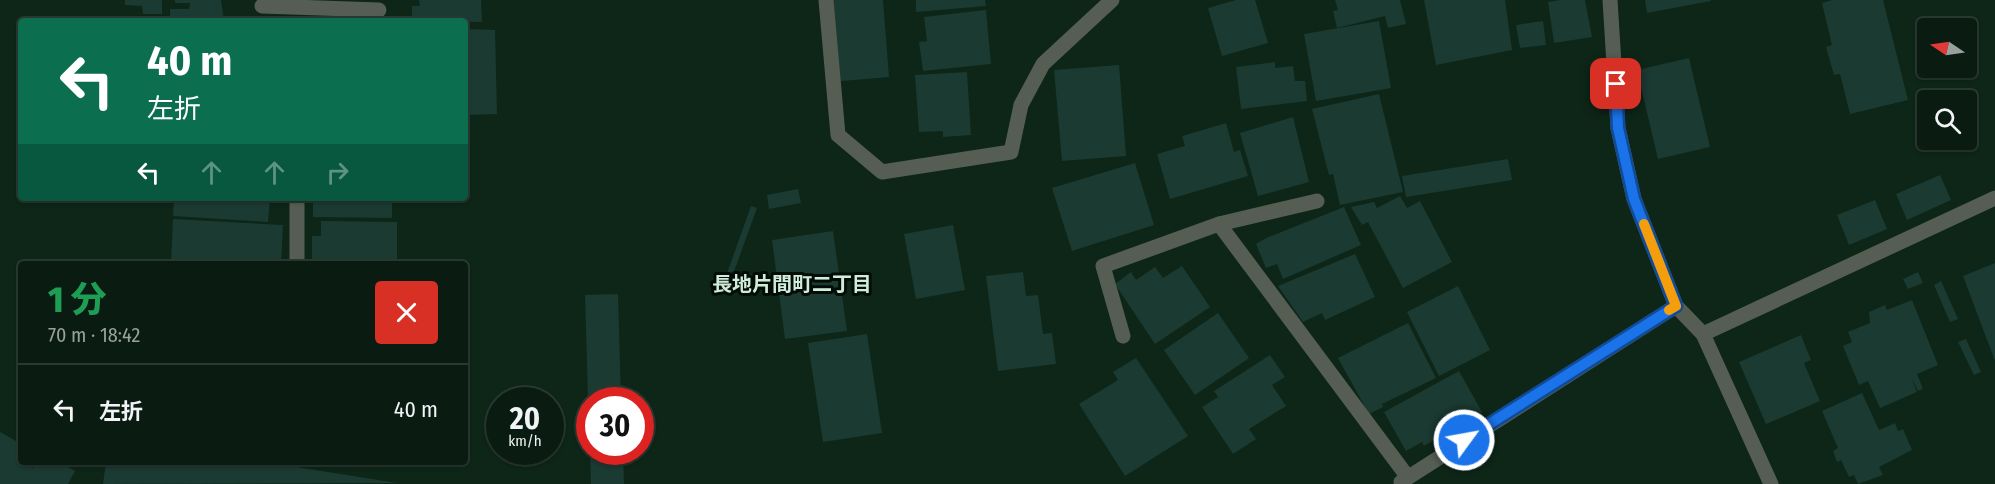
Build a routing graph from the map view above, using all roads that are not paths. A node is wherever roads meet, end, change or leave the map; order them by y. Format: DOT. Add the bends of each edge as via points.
graph roads {
  1 [pos="826,0"];
  2 [pos="1112,0"];
  3 [pos="1610,0"];
  4 [pos="262,6"];
  5 [pos="322,10"];
  6 [pos="379,10"];
  7 [pos="1995,198"];
  8 [pos="297,201"];
  9 [pos="1317,201"];
  10 [pos="1219,224"];
  11 [pos="297,261"];
  12 [pos="1676,306"];
  13 [pos="1703,334"];
  14 [pos="1123,336"];
  15 [pos="1403,480"];
  16 [pos="1771,484"];
  1 -- 2 [label="street" via="838,135 882,172 1011,152 1021,105 1043,64"];
  3 -- 12 [label="street" via="1618,128 1634,199"];
  4 -- 5 [label="street"];
  5 -- 6 [label="street"];
  7 -- 13 [label="street"];
  8 -- 11 [label="street"];
  9 -- 10 [label="street"];
  10 -- 14 [label="street" via="1103,266"];
  10 -- 15 [label="street"];
  12 -- 13 [label="street"];
  12 -- 15 [label="street"];
  13 -- 16 [label="street"];
}
